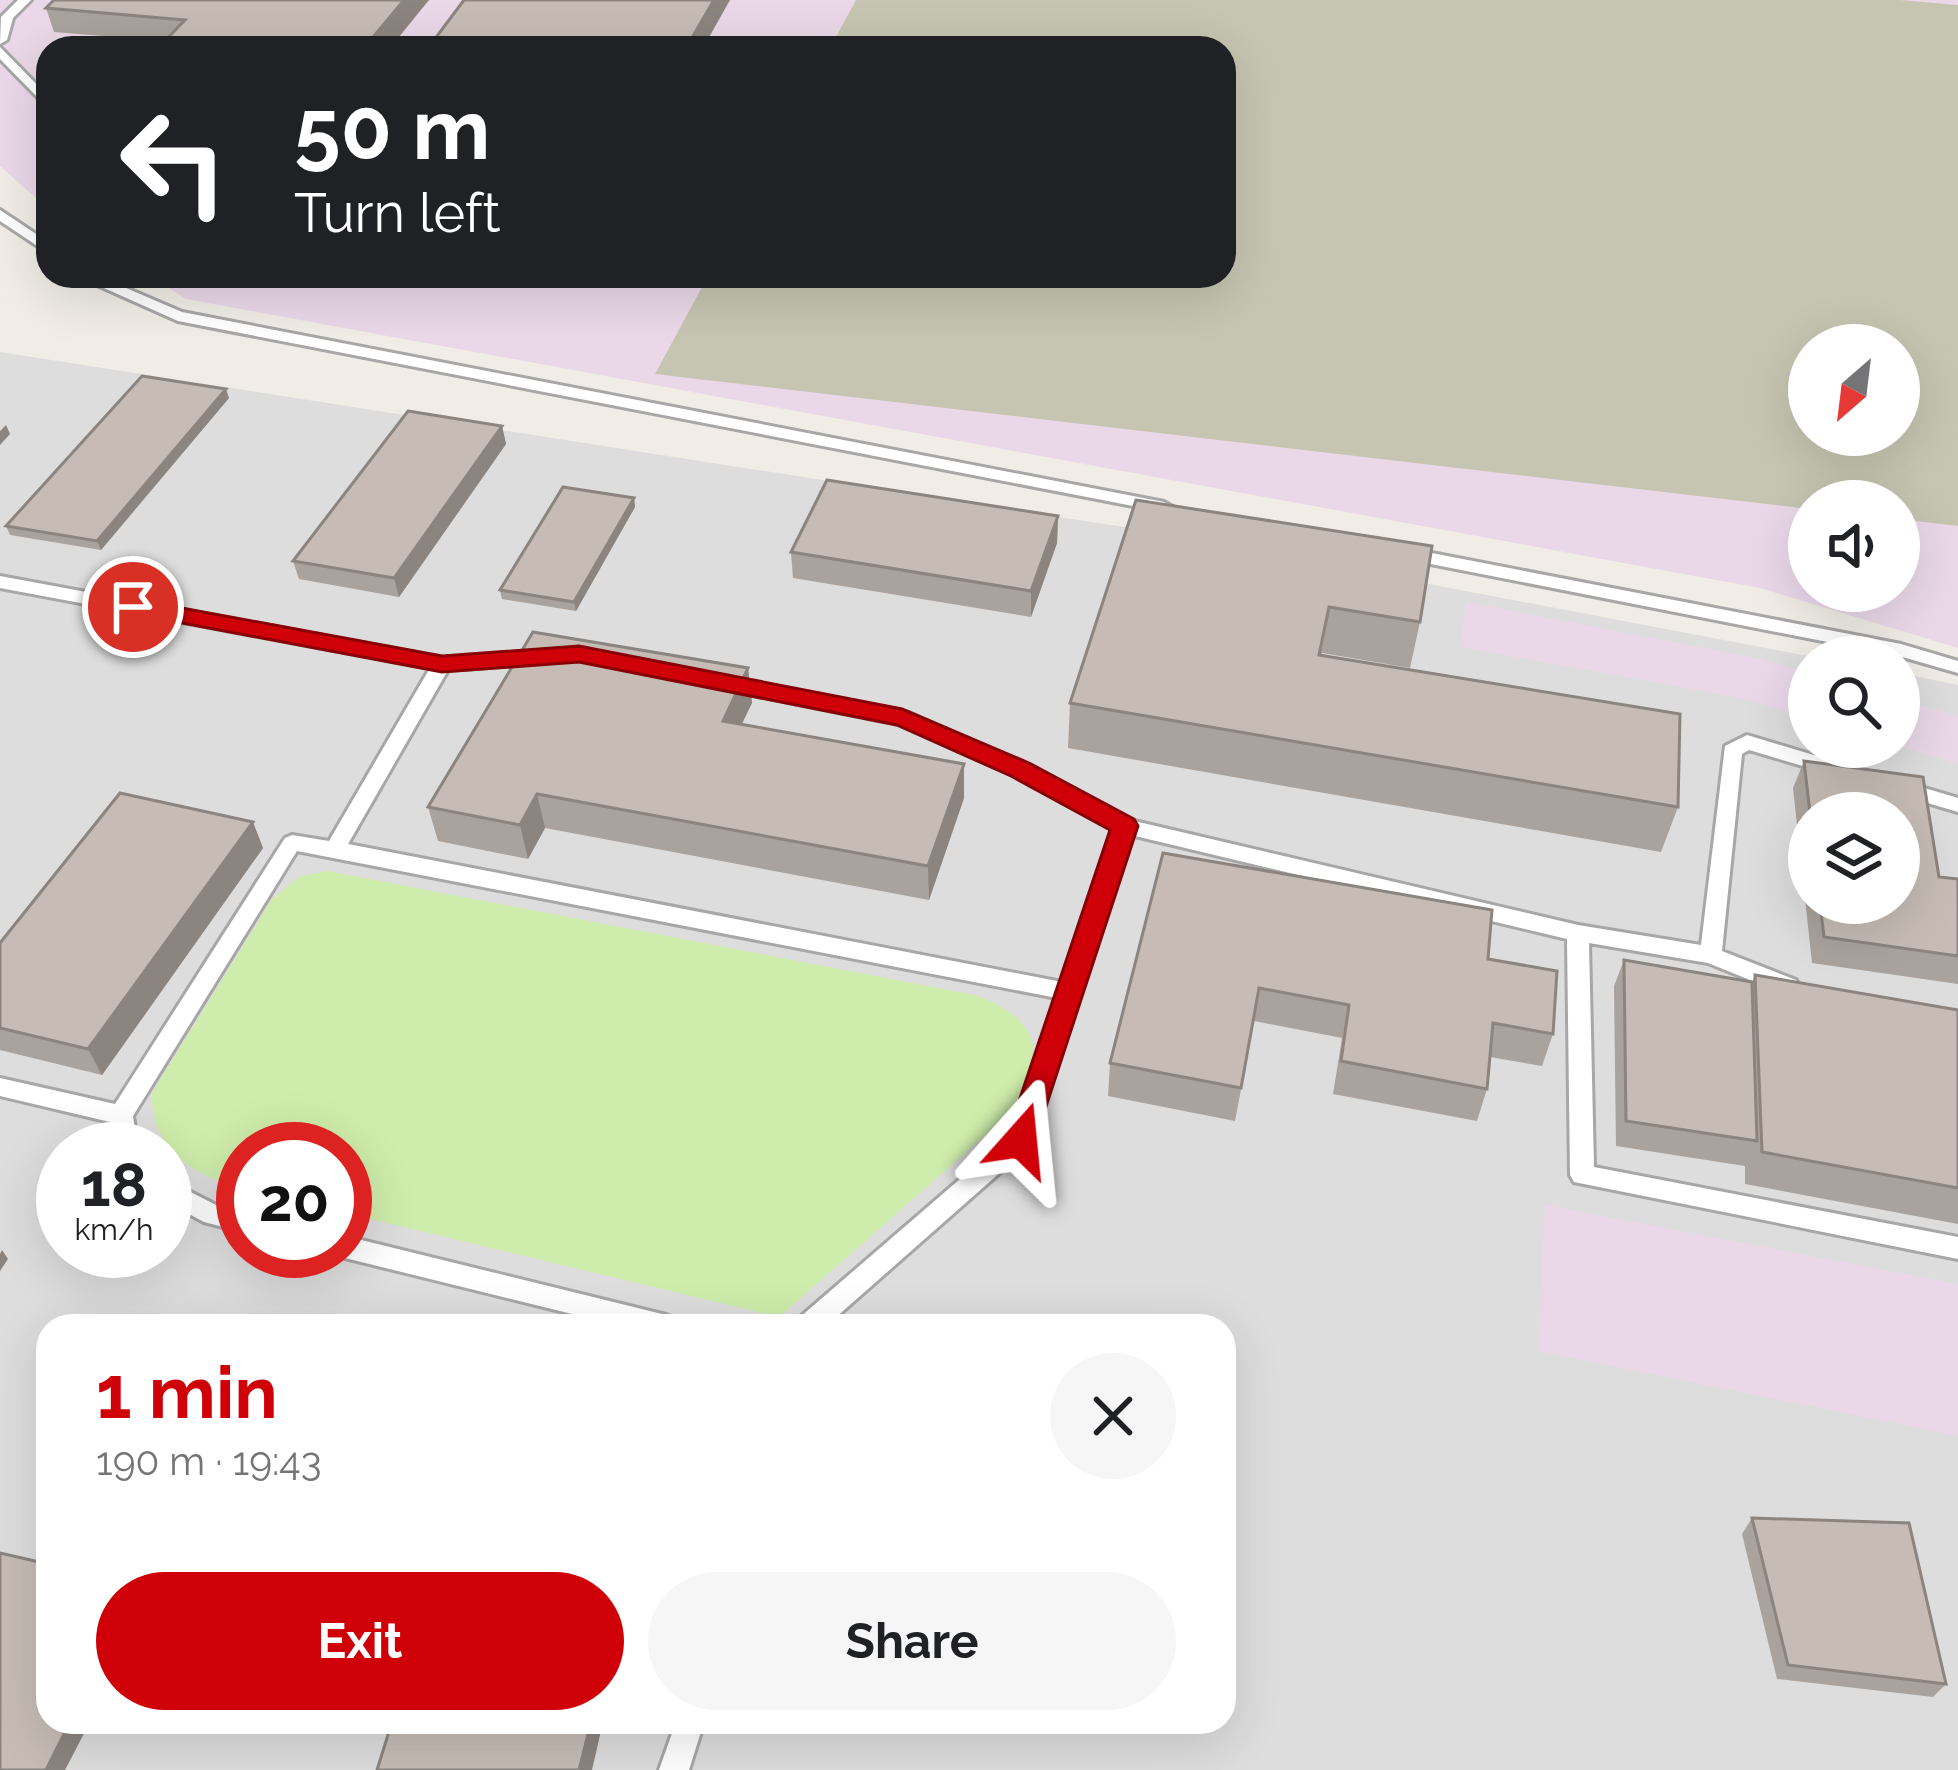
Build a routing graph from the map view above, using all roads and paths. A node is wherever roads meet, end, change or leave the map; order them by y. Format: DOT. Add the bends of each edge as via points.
graph roads {
  1 [pos="26,0"];
  2 [pos="0,40"];
  3 [pos="0,51"];
  4 [pos="36,91"];
  5 [pos="0,214"];
  6 [pos="36,240"];
  7 [pos="113,288"];
  8 [pos="1189,512"];
  9 [pos="1396,552"];
  10 [pos="0,582"];
  11 [pos="579,654"];
  12 [pos="442,664"];
  13 [pos="1958,667"];
  14 [pos="694,677"];
  15 [pos="1958,805"];
  16 [pos="1124,826"];
  17 [pos="335,849"];
  18 [pos="1578,933"];
  19 [pos="1711,955"];
  20 [pos="1070,992"];
  21 [pos="1818,998"];
  22 [pos="0,1087"];
  23 [pos="121,1115"];
  24 [pos="122,1122"];
  25 [pos="1958,1248"];
  26 [pos="372,1254"];
  27 [pos="617,1314"];
  28 [pos="822,1314"];
  29 [pos="686,1734"];
  30 [pos="674,1770"];
  1 -- 2 [label="lane" via="7,17"];
  3 -- 4 [label="lane"];
  5 -- 6 [label="lane"];
  7 -- 8 [label="lane" via="178,316"];
  9 -- 13 [label="lane"];
  10 -- 12 [label="lane"];
  11 -- 12 [label="lane"];
  12 -- 17 [label="lane"];
  14 -- 16 [label="lane" via="902,718"];
  15 -- 19 [label="lane" via="1747,742 1732,751"];
  16 -- 18 [label="lane"];
  16 -- 20 [label="lane"];
  17 -- 20 [label="lane"];
  17 -- 23 [label="lane" via="292,843"];
  18 -- 19 [label="lane"];
  18 -- 25 [label="lane" via="1582,1175"];
  19 -- 21 [label="lane"];
  20 -- 28 [label="lane" via="1021,1140"];
  22 -- 23 [label="lane"];
  23 -- 24 [label="lane"];
  26 -- 27 [label="lane"];
  29 -- 30 [label="lane"];
}
